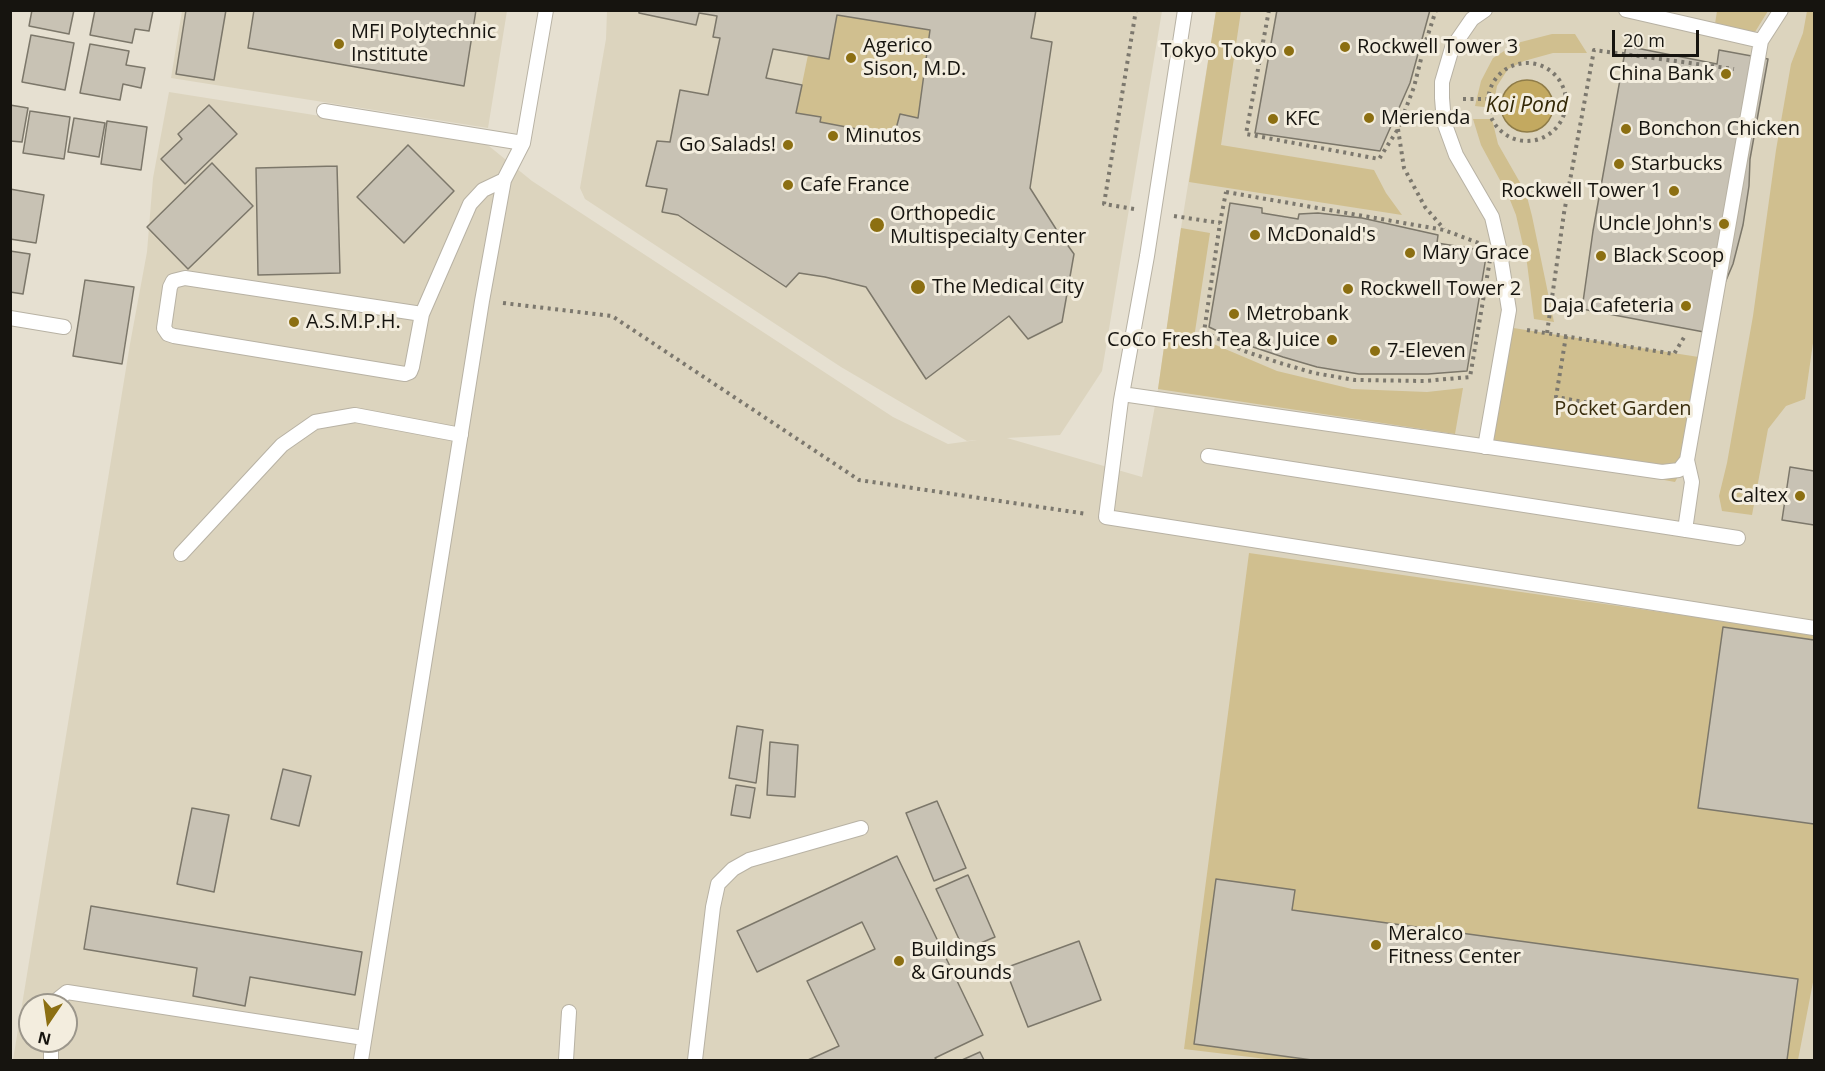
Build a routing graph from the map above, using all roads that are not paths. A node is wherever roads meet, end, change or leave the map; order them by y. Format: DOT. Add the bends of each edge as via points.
graph roads {
  1 [pos="546,10"];
  2 [pos="1185,10"];
  3 [pos="1485,10"];
  4 [pos="1626,10"];
  5 [pos="1781,10"];
  6 [pos="1761,41"];
  7 [pos="324,111"];
  8 [pos="523,143"];
  9 [pos="504,180"];
  10 [pos="422,314"];
  11 [pos="10,318"];
  12 [pos="64,327"];
  13 [pos="1122,393"];
  14 [pos="461,435"];
  15 [pos="1485,447"];
  16 [pos="1208,456"];
  17 [pos="1688,460"];
  18 [pos="1685,530"];
  19 [pos="1738,538"];
  20 [pos="181,554"];
  21 [pos="1815,628"];
  22 [pos="861,828"];
  23 [pos="78,994"];
  24 [pos="569,1012"];
  25 [pos="364,1038"];
  26 [pos="361,1060"];
  27 [pos="566,1060"];
  28 [pos="695,1060"];
  1 -- 8 [label="lane"];
  2 -- 13 [label="lane"];
  3 -- 15 [label="lane" via="1472,19 1452,48 1442,98 1444,122 1456,155 1492,217 1509,310"];
  4 -- 6 [label="lane"];
  5 -- 6 [label="lane"];
  6 -- 17 [label="lane"];
  7 -- 8 [label="lane"];
  8 -- 9 [label="lane"];
  9 -- 10 [label="lane" via="483,190 471,204"];
  9 -- 14 [label="lane"];
  10 -- 10 [label="lane" via="185,278 170,286 165,328 174,336 405,374 412,367"];
  11 -- 12 [label="lane"];
  13 -- 15 [label="lane"];
  13 -- 21 [label="lane" via="1106,517"];
  14 -- 20 [label="lane" via="355,415 315,422 282,445"];
  14 -- 25 [label="lane"];
  15 -- 17 [label="lane" via="1662,472 1679,470"];
  16 -- 18 [label="lane"];
  17 -- 18 [label="lane" via="1692,483"];
  18 -- 19 [label="lane"];
  22 -- 28 [label="lane" via="749,860 718,884"];
  23 -- 25 [label="lane"];
  24 -- 27 [label="lane"];
  25 -- 26 [label="lane"];
}
